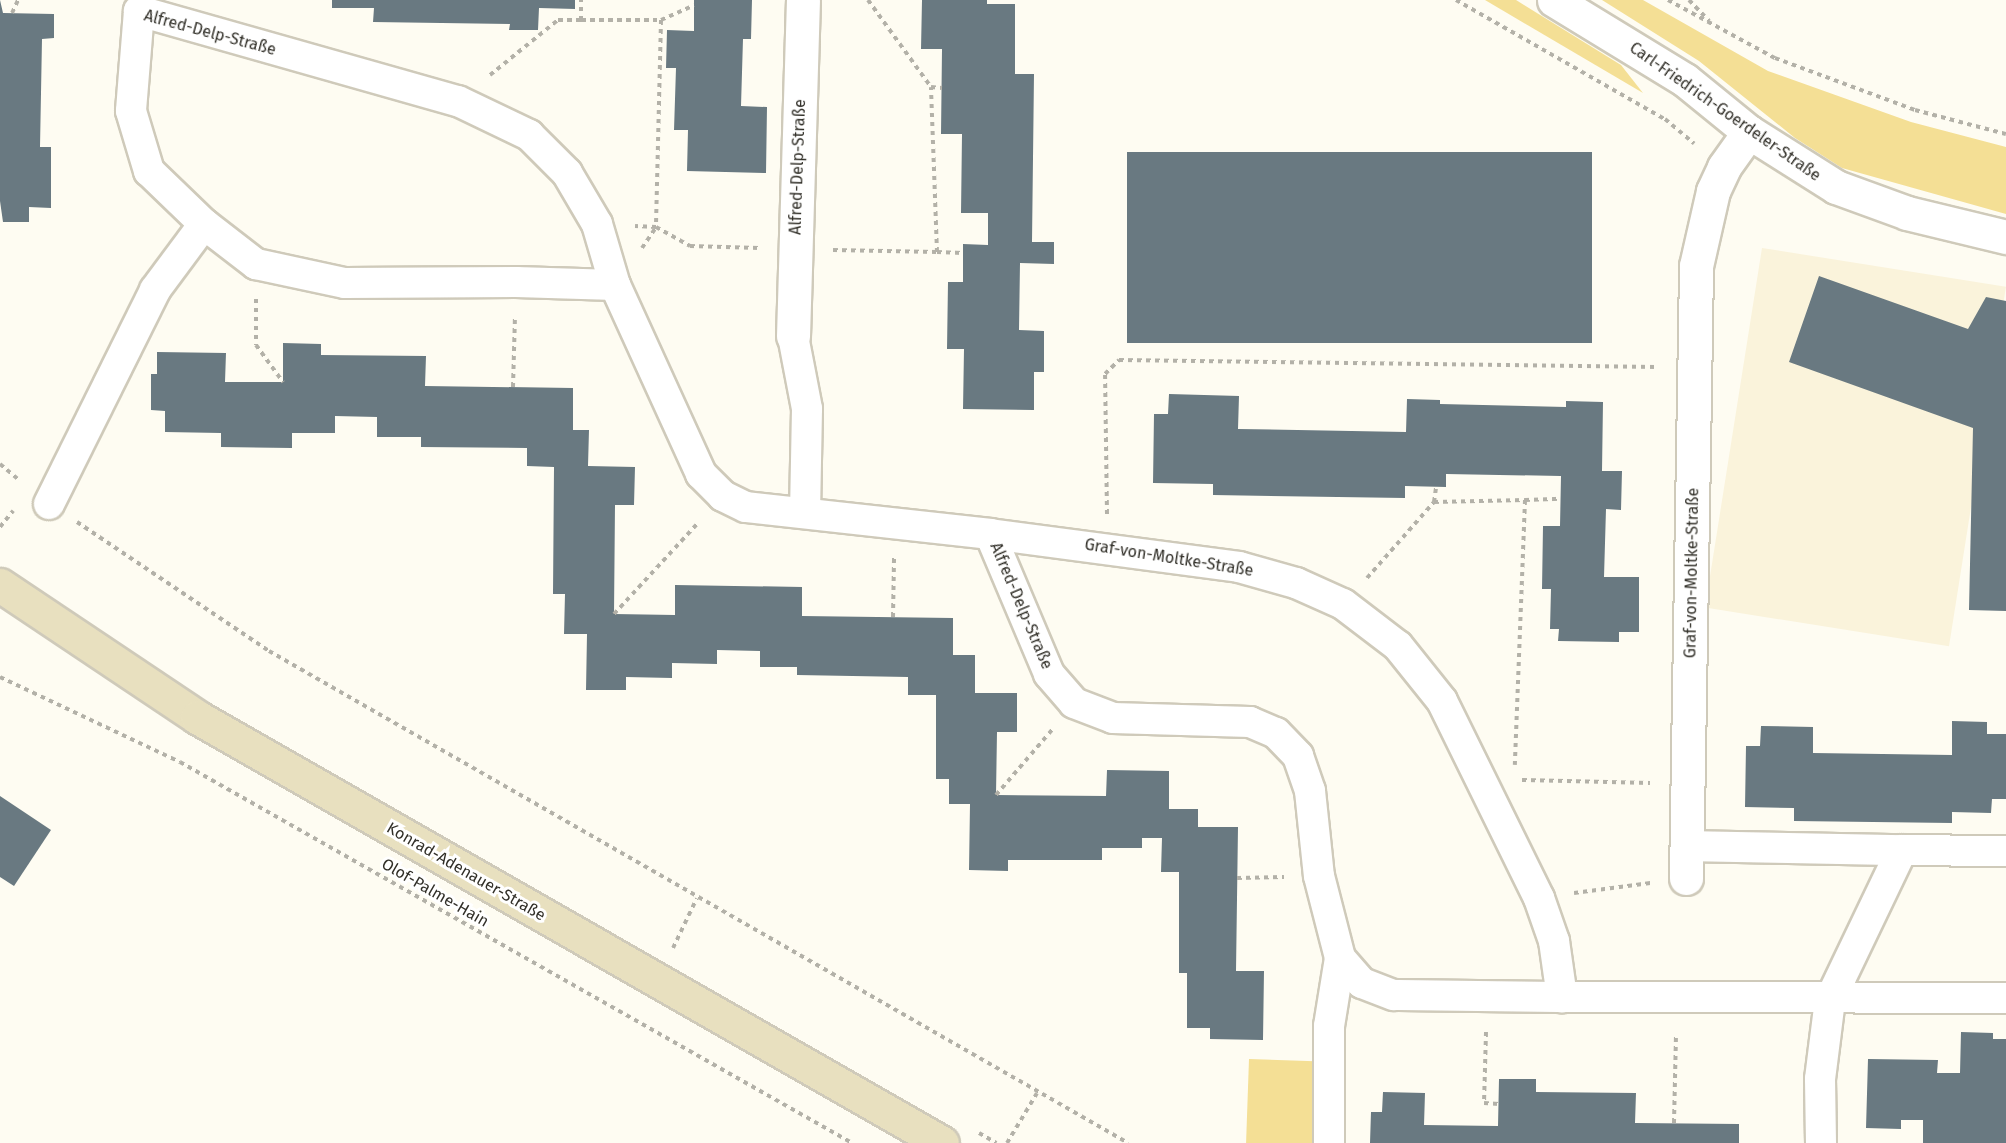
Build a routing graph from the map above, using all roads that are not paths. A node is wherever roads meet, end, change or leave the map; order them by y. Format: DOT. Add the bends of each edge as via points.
graph roads {
  1 [pos="803,0"];
  2 [pos="1554,0"];
  3 [pos="134,5"];
  4 [pos="1749,132"];
  5 [pos="204,225"];
  6 [pos="2006,237"];
  7 [pos="615,285"];
  8 [pos="793,336"];
  9 [pos="49,504"];
  10 [pos="805,512"];
  11 [pos="990,534"];
  12 [pos="0,585"];
  13 [pos="1687,846"];
  14 [pos="1902,850"];
  15 [pos="2006,851"];
  16 [pos="1686,878"];
  17 [pos="1340,958"];
  18 [pos="1562,997"];
  19 [pos="2006,998"];
  20 [pos="1830,1000"];
  21 [pos="942,1143"];
  22 [pos="1329,1143"];
  23 [pos="1821,1143"];
  1 -- 8 [label="street, Alfred-Delp-Straße"];
  2 -- 4 [label="street, Carl-Friedrich-Goerdeler-Straße" via="1685,80"];
  3 -- 5 [label="street, Alfred-Delp-Straße" via="131,111 148,171"];
  3 -- 7 [label="street, Alfred-Delp-Straße" via="458,101 529,135 567,173 597,224"];
  4 -- 6 [label="street, Carl-Friedrich-Goerdeler-Straße" via="1836,187 1908,213"];
  4 -- 13 [label="street, Graf-von-Moltke-Straße" via="1724,167 1713,191 1696,266"];
  5 -- 7 [label="street, Alfred-Delp-Straße" via="256,264 345,283"];
  5 -- 9 [label="street" via="155,290"];
  7 -- 10 [label="street, Alfred-Delp-Straße" via="701,474 723,496 746,507"];
  8 -- 10 [label="street, Alfred-Delp-Straße" via="807,410"];
  10 -- 11 [label="street, Alfred-Delp-Straße"];
  11 -- 17 [label="street, Alfred-Delp-Straße" via="1049,674 1074,703 1113,718 1250,722 1276,733 1298,756 1310,791 1319,876"];
  11 -- 18 [label="street, Graf-von-Moltke-Straße" via="1239,567 1296,583 1343,604 1398,646 1442,701 1539,898 1554,941"];
  12 -- 21 [label="main road, Konrad-Adenauer-Straße" via="197,717"];
  13 -- 14 [label="street"];
  13 -- 16 [label="street, Graf-von-Moltke-Straße"];
  14 -- 15 [label="street"];
  14 -- 20 [label="street"];
  17 -- 18 [label="street, Alfred-Delp-Straße" via="1362,983 1394,995"];
  17 -- 22 [label="street" via="1329,1026"];
  18 -- 20 [label="street"];
  19 -- 20 [label="street"];
  20 -- 23 [label="street" via="1820,1079"];
}
